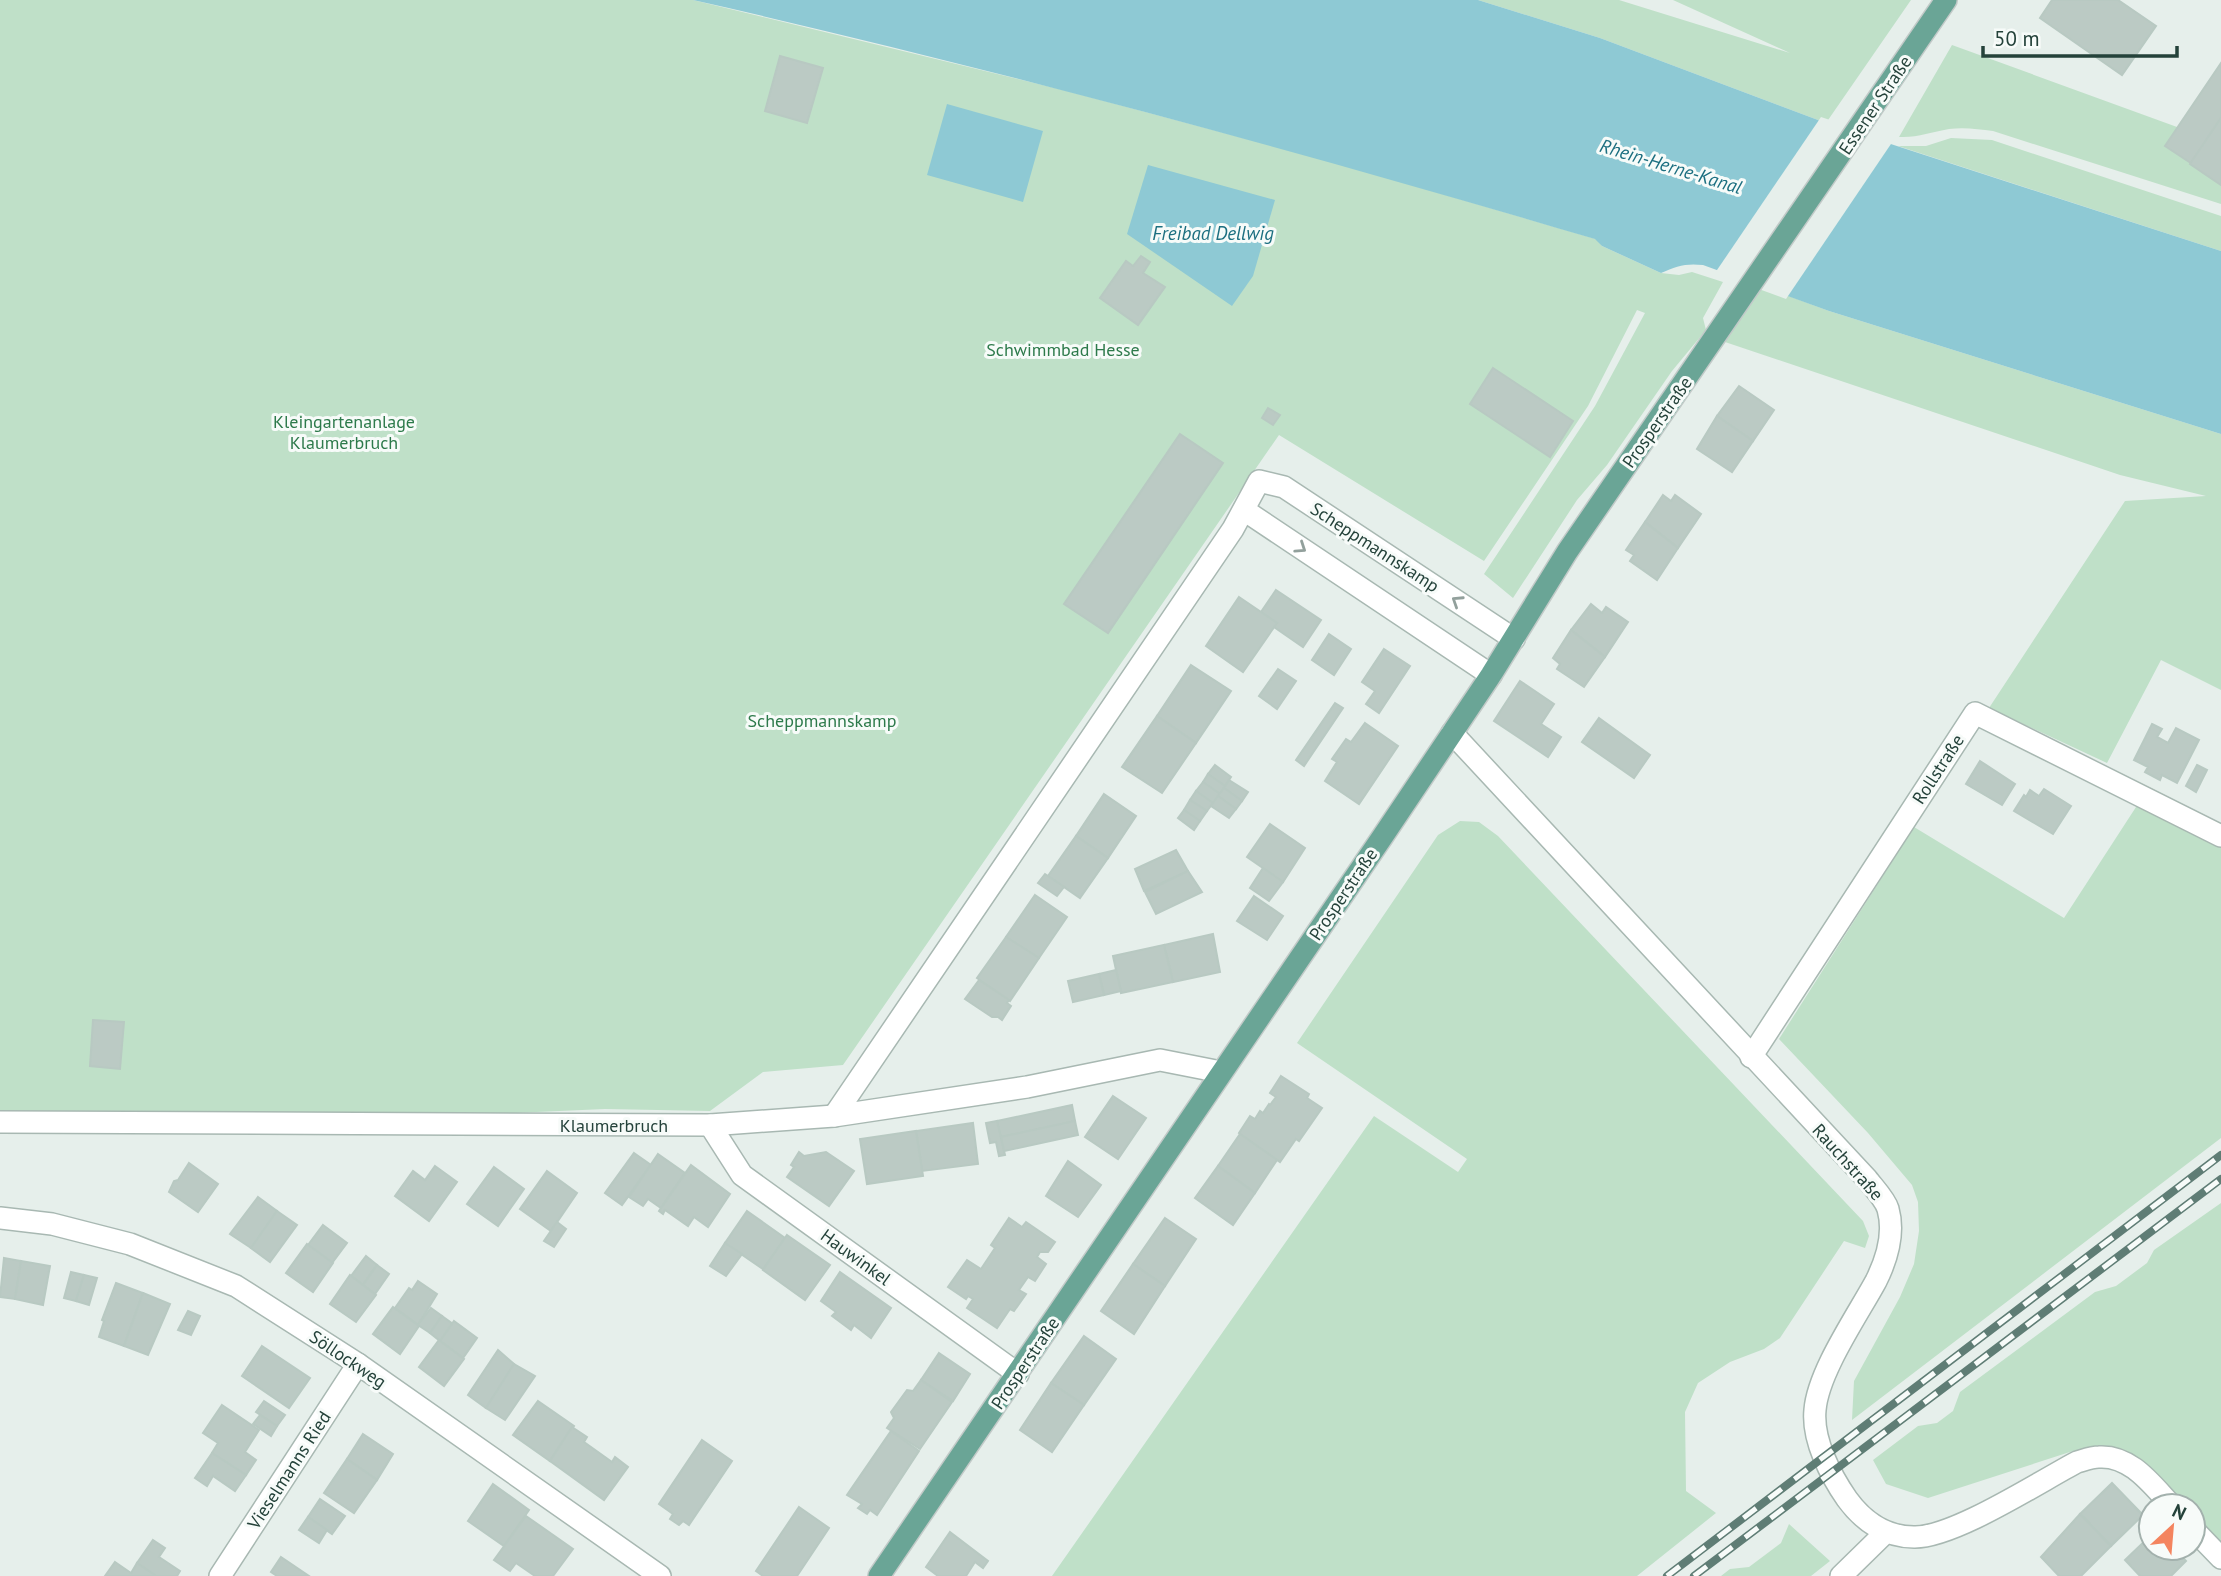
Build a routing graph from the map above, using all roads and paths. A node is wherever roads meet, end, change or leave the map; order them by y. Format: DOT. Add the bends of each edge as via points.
graph roads {
  1 [pos="1947,0"];
  2 [pos="1804,210"];
  3 [pos="1244,510"];
  4 [pos="1514,639"];
  5 [pos="1491,675"];
  6 [pos="1451,733"];
  7 [pos="2221,836"];
  8 [pos="1751,1057"];
  9 [pos="1221,1072"];
  10 [pos="834,1116"];
  11 [pos="0,1122"];
  12 [pos="710,1125"];
  13 [pos="0,1218"];
  14 [pos="358,1364"];
  15 [pos="1018,1374"];
  16 [pos="2158,1492"];
  17 [pos="1885,1533"];
  18 [pos="2207,1544"];
  19 [pos="2221,1558"];
  20 [pos="220,1576"];
  21 [pos="660,1576"];
  22 [pos="879,1576"];
  23 [pos="1842,1576"];
  1 -- 2 [label="main road, Essener Straße"];
  2 -- 4 [label="main road, Prosperstraße" via="1574,541"];
  4 -- 3 [label="street, Scheppmannskamp, one-way" via="1284,487 1259,481"];
  3 -- 5 [label="street, one-way"];
  3 -- 10 [label="street, Scheppmannskamp"];
  4 -- 5 [label="main road, Prosperstraße"];
  5 -- 6 [label="main road, Prosperstraße"];
  6 -- 8 [label="street, Rauchstraße"];
  6 -- 9 [label="main road, Prosperstraße"];
  7 -- 8 [label="street, Rollstraße" via="1975,713"];
  8 -- 17 [label="street, Rauchstraße" via="1888,1207 1891,1233 1886,1261 1820,1386 1815,1411 1815,1431 1846,1497 1858,1514"];
  9 -- 10 [label="street, Klaumerbruch" via="1160,1060 1027,1087"];
  9 -- 15 [label="main road, Prosperstraße"];
  10 -- 12 [label="street, Klaumerbruch"];
  11 -- 12 [label="street, Klaumerbruch"];
  12 -- 15 [label="street, Hauwinkel" via="742,1175"];
  13 -- 14 [label="street, Söllockweg" via="52,1223 130,1244 236,1286"];
  14 -- 20 [label="street, Vieselmanns Ried"];
  14 -- 21 [label="street, Söllockweg"];
  15 -- 22 [label="main road, Prosperstraße"];
  16 -- 17 [label="street, Rauchstraße" via="2121,1461 2100,1457 2077,1462 1953,1529 1915,1538"];
  17 -- 23 [label="street"];
  18 -- 19 [label="street"];
}
